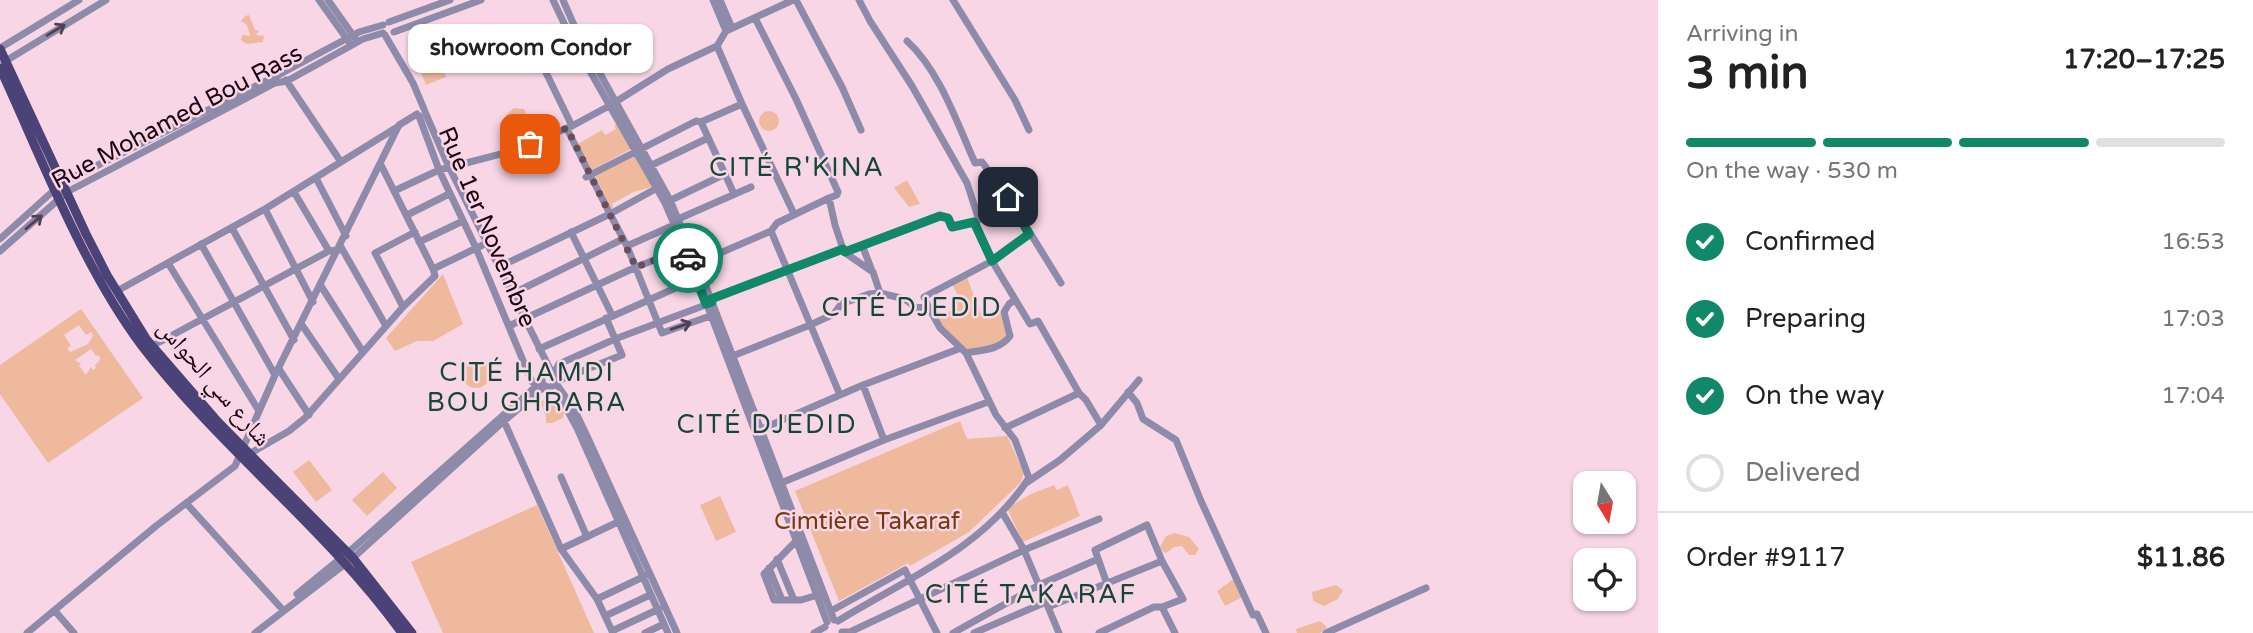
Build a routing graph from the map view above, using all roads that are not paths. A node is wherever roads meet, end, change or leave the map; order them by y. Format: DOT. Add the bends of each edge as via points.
graph roads {
  1 [pos="79,0"];
  2 [pos="106,0"];
  3 [pos="320,0"];
  4 [pos="328,0"];
  5 [pos="450,0"];
  6 [pos="480,0"];
  7 [pos="553,0"];
  8 [pos="563,0"];
  9 [pos="713,0"];
  10 [pos="720,0"];
  11 [pos="794,0"];
  12 [pos="859,0"];
  13 [pos="953,0"];
  14 [pos="780,3"];
  15 [pos="755,18"];
  16 [pos="729,29"];
  17 [pos="388,30"];
  18 [pos="574,34"];
  19 [pos="352,40"];
  20 [pos="907,41"];
  21 [pos="717,46"];
  22 [pos="0,48"];
  23 [pos="2,64"];
  24 [pos="282,73"];
  25 [pos="287,81"];
  26 [pos="612,104"];
  27 [pos="742,104"];
  28 [pos="420,110"];
  29 [pos="701,122"];
  30 [pos="399,125"];
  31 [pos="569,127"];
  32 [pos="861,130"];
  33 [pos="1029,130"];
  34 [pos="708,138"];
  35 [pos="639,149"];
  36 [pos="446,158"];
  37 [pos="435,161"];
  38 [pos="341,162"];
  39 [pos="381,165"];
  40 [pos="652,165"];
  41 [pos="449,167"];
  42 [pos="439,170"];
  43 [pos="725,174"];
  44 [pos="588,175"];
  45 [pos="316,178"];
  46 [pos="660,187"];
  47 [pos="751,187"];
  48 [pos="394,191"];
  49 [pos="61,192"];
  50 [pos="295,192"];
  51 [pos="449,194"];
  52 [pos="734,194"];
  53 [pos="829,198"];
  54 [pos="667,202"];
  55 [pos="265,209"];
  56 [pos="610,214"];
  57 [pos="794,214"];
  58 [pos="407,215"];
  59 [pos="463,221"];
  60 [pos="676,222"];
  61 [pos="974,222"];
  62 [pos="232,228"];
  63 [pos="771,231"];
  64 [pos="415,232"];
  65 [pos="571,232"];
  66 [pos="1029,234"];
  67 [pos="346,236"];
  68 [pos="0,239"];
  69 [pos="419,242"];
  70 [pos="487,243"];
  71 [pos="625,243"];
  72 [pos="201,244"];
  73 [pos="862,245"];
  74 [pos="340,248"];
  75 [pos="476,248"];
  76 [pos="687,248"];
  77 [pos="844,250"];
  78 [pos="0,251"];
  79 [pos="329,251"];
  80 [pos="584,258"];
  81 [pos="992,261"];
  82 [pos="168,263"];
  83 [pos="697,263"];
  84 [pos="499,267"];
  85 [pos="636,267"];
  86 [pos="296,269"];
  87 [pos="433,269"];
  88 [pos="787,270"];
  89 [pos="873,272"];
  90 [pos="699,277"];
  91 [pos="1061,283"];
  92 [pos="597,285"];
  93 [pos="321,286"];
  94 [pos="263,287"];
  95 [pos="117,291"];
  96 [pos="880,293"];
  97 [pos="512,294"];
  98 [pos="649,298"];
  99 [pos="1015,300"];
  100 [pos="233,302"];
  101 [pos="313,302"];
  102 [pos="710,302"];
  103 [pos="928,306"];
  104 [pos="402,307"];
  105 [pos="713,315"];
  106 [pos="609,316"];
  107 [pos="201,319"];
  108 [pos="525,319"];
  109 [pos="658,322"];
  110 [pos="302,325"];
  111 [pos="810,325"];
  112 [pos="386,326"];
  113 [pos="509,326"];
  114 [pos="615,339"];
  115 [pos="294,340"];
  116 [pos="152,346"];
  117 [pos="539,348"];
  118 [pos="963,351"];
  119 [pos="363,352"];
  120 [pos="729,357"];
  121 [pos="277,372"];
  122 [pos="339,379"];
  123 [pos="1139,380"];
  124 [pos="550,382"];
  125 [pos="863,385"];
  126 [pos="1128,392"];
  127 [pos="1079,393"];
  128 [pos="840,395"];
  129 [pos="988,402"];
  130 [pos="259,411"];
  131 [pos="309,415"];
  132 [pos="502,418"];
  133 [pos="1101,425"];
  134 [pos="1005,428"];
  135 [pos="758,430"];
  136 [pos="884,440"];
  137 [pos="244,453"];
  138 [pos="561,477"];
  139 [pos="1026,483"];
  140 [pos="779,484"];
  141 [pos="186,503"];
  142 [pos="1002,512"];
  143 [pos="1099,519"];
  144 [pos="621,521"];
  145 [pos="587,537"];
  146 [pos="801,538"];
  147 [pos="561,549"];
  148 [pos="1024,550"];
  149 [pos="347,558"];
  150 [pos="777,559"];
  151 [pos="1098,559"];
  152 [pos="1162,561"];
  153 [pos="645,575"];
  154 [pos="911,579"];
  155 [pos="1107,584"];
  156 [pos="1039,585"];
  157 [pos="877,586"];
  158 [pos="1426,588"];
  159 [pos="822,594"];
  160 [pos="650,595"];
  161 [pos="883,596"];
  162 [pos="920,597"];
  163 [pos="597,599"];
  164 [pos="794,600"];
  165 [pos="1047,605"];
  166 [pos="1162,607"];
  167 [pos="282,609"];
  168 [pos="661,609"];
  169 [pos="55,611"];
  170 [pos="831,611"];
  171 [pos="605,616"];
  172 [pos="664,624"];
  173 [pos="830,625"];
  174 [pos="612,632"];
  175 [pos="842,632"];
  176 [pos="28,633"];
  177 [pos="74,633"];
  178 [pos="255,633"];
  179 [pos="402,633"];
  180 [pos="412,633"];
  181 [pos="645,633"];
  182 [pos="668,633"];
  183 [pos="677,633"];
  184 [pos="814,633"];
  185 [pos="937,633"];
  186 [pos="953,633"];
  187 [pos="974,633"];
  188 [pos="1059,633"];
  189 [pos="1098,633"];
  190 [pos="1175,633"];
  191 [pos="1266,633"];
  192 [pos="1326,633"];
  1 -- 22 [label="street"];
  23 -- 2 [label="street, one-way"];
  3 -- 19 [label="street"];
  4 -- 19 [label="street"];
  5 -- 17 [label="street, Rue Mohamed Bou Rass"];
  6 -- 17 [label="street, Rue Mohamed Bou Rass"];
  7 -- 18 [label="street"];
  8 -- 18 [label="street"];
  9 -- 16 [label="street"];
  10 -- 16 [label="street"];
  11 -- 14 [label="street"];
  11 -- 32 [label="street"];
  12 -- 61 [label="street" via="967,183 979,220"];
  13 -- 33 [label="street"];
  14 -- 15 [label="street"];
  15 -- 16 [label="street"];
  15 -- 53 [label="street" via="838,192"];
  16 -- 21 [label="street"];
  17 -- 19 [label="street, Rue Mohamed Bou Rass"];
  17 -- 28 [label="street, Rue 1er Novembre" via="413,83"];
  18 -- 26 [label="street"];
  18 -- 31 [label="street" via="536,52"];
  19 -- 24 [label="street, Rue Mohamed Bou Rass"];
  19 -- 25 [label="street, Rue Mohamed Bou Rass"];
  20 -- 66 [label="street" via="937,82 975,163 982,162"];
  21 -- 26 [label="street" via="668,69"];
  21 -- 27 [label="street"];
  22 -- 23 [label="main road, شارع سي الحواس"];
  23 -- 49 [label="main road, شارع سي الحواس"];
  24 -- 25 [label="street"];
  24 -- 49 [label="street, Rue Mohamed Bou Rass"];
  25 -- 38 [label="street"];
  25 -- 49 [label="street, Rue Mohamed Bou Rass"];
  26 -- 31 [label="street"];
  26 -- 35 [label="street"];
  27 -- 29 [label="street"];
  27 -- 57 [label="street"];
  28 -- 30 [label="street"];
  28 -- 36 [label="street, Rue 1er Novembre"];
  28 -- 37 [label="street, Rue 1er Novembre"];
  29 -- 34 [label="street"];
  29 -- 35 [label="street"];
  30 -- 38 [label="street"];
  30 -- 39 [label="street"];
  31 -- 41 [label="street" via="512,151"];
  31 -- 44 [label="street"];
  34 -- 40 [label="street"];
  34 -- 43 [label="street"];
  35 -- 40 [label="street"];
  35 -- 44 [label="street"];
  35 -- 46 [label="street"];
  36 -- 37 [label="street"];
  36 -- 41 [label="street, Rue 1er Novembre"];
  37 -- 42 [label="street, Rue 1er Novembre"];
  38 -- 45 [label="street"];
  39 -- 48 [label="street"];
  39 -- 67 [label="street"];
  40 -- 46 [label="street"];
  41 -- 42 [label="street"];
  41 -- 70 [label="street, Rue 1er Novembre"];
  42 -- 48 [label="street"];
  42 -- 51 [label="street, Rue 1er Novembre"];
  43 -- 52 [label="street"];
  43 -- 54 [label="street"];
  44 -- 56 [label="street"];
  45 -- 50 [label="street"];
  45 -- 67 [label="street"];
  46 -- 54 [label="street"];
  46 -- 56 [label="street"];
  47 -- 52 [label="street"];
  48 -- 58 [label="street"];
  49 -- 68 [label="street, Rue Mohamed Bou Rass"];
  78 -- 49 [label="street, Rue Mohamed Bou Rass, one-way"];
  49 -- 95 [label="main road, شارع سي الحواس"];
  49 -- 137 [label="main road, شارع سي الحواس" via="101,281 141,345"];
  50 -- 55 [label="street"];
  50 -- 79 [label="street"];
  51 -- 58 [label="street"];
  51 -- 59 [label="street, Rue 1er Novembre"];
  52 -- 60 [label="street"];
  53 -- 57 [label="street"];
  53 -- 77 [label="street"];
  54 -- 60 [label="street"];
  55 -- 62 [label="street"];
  55 -- 86 [label="street"];
  56 -- 65 [label="street"];
  56 -- 71 [label="street"];
  57 -- 63 [label="street"];
  58 -- 64 [label="street"];
  59 -- 69 [label="street"];
  59 -- 75 [label="street, Rue 1er Novembre"];
  60 -- 71 [label="street"];
  60 -- 76 [label="street"];
  61 -- 73 [label="street" via="952,227 948,218 940,216"];
  61 -- 81 [label="street"];
  62 -- 72 [label="street"];
  62 -- 94 [label="street"];
  63 -- 83 [label="street"];
  63 -- 88 [label="street"];
  64 -- 69 [label="street"];
  64 -- 104 [label="street" via="375,253"];
  65 -- 80 [label="street"];
  65 -- 84 [label="street"];
  66 -- 81 [label="street"];
  66 -- 91 [label="street"];
  67 -- 74 [label="street"];
  69 -- 87 [label="street"];
  70 -- 75 [label="street"];
  70 -- 84 [label="street, Rue 1er Novembre"];
  71 -- 80 [label="street"];
  71 -- 85 [label="street"];
  72 -- 82 [label="street"];
  72 -- 100 [label="street"];
  73 -- 77 [label="street"];
  73 -- 89 [label="street"];
  74 -- 79 [label="street"];
  74 -- 93 [label="street"];
  74 -- 112 [label="street"];
  75 -- 87 [label="street"];
  75 -- 113 [label="street, Rue 1er Novembre"];
  76 -- 83 [label="street"];
  76 -- 85 [label="street"];
  76 -- 90 [label="street"];
  77 -- 88 [label="street"];
  77 -- 89 [label="street"];
  79 -- 86 [label="street"];
  80 -- 92 [label="street"];
  80 -- 97 [label="street"];
  81 -- 99 [label="street"];
  81 -- 103 [label="street" via="924,297"];
  82 -- 95 [label="street"];
  82 -- 107 [label="street"];
  83 -- 90 [label="street"];
  84 -- 97 [label="street, Rue 1er Novembre"];
  85 -- 92 [label="street"];
  85 -- 98 [label="street"];
  86 -- 94 [label="street"];
  86 -- 101 [label="street"];
  87 -- 104 [label="street" via="435,276"];
  88 -- 102 [label="street"];
  88 -- 111 [label="street"];
  89 -- 96 [label="street"];
  90 -- 98 [label="street"];
  90 -- 102 [label="street"];
  92 -- 106 [label="street"];
  92 -- 108 [label="street"];
  93 -- 101 [label="street"];
  93 -- 119 [label="street"];
  94 -- 100 [label="street"];
  94 -- 115 [label="street"];
  95 -- 116 [label="main road, شارع سي الحواس"];
  96 -- 103 [label="street" via="905,299 916,308"];
  96 -- 111 [label="street" via="841,304 834,314"];
  97 -- 108 [label="street, Rue 1er Novembre"];
  98 -- 106 [label="street"];
  98 -- 109 [label="street"];
  99 -- 118 [label="street" via="1004,312 1010,336 1002,346"];
  99 -- 127 [label="street" via="1030,324 1038,321"];
  100 -- 107 [label="street"];
  100 -- 121 [label="street"];
  101 -- 110 [label="street"];
  102 -- 105 [label="street"];
  102 -- 109 [label="street"];
  103 -- 118 [label="street" via="940,328"];
  104 -- 112 [label="street"];
  109 -- 105 [label="street, one-way" via="662,333"];
  105 -- 120 [label="street"];
  106 -- 114 [label="street"];
  106 -- 117 [label="street"];
  107 -- 116 [label="street"];
  107 -- 130 [label="street"];
  108 -- 113 [label="street"];
  108 -- 117 [label="street, Rue 1er Novembre"];
  109 -- 114 [label="street"];
  110 -- 115 [label="street"];
  110 -- 122 [label="street"];
  111 -- 120 [label="street"];
  111 -- 128 [label="street"];
  112 -- 119 [label="street"];
  113 -- 124 [label="street, Rue 1er Novembre" via="531,382"];
  114 -- 124 [label="street" via="559,364"];
  114 -- 124 [label="street" via="622,355"];
  115 -- 121 [label="street"];
  116 -- 137 [label="main road, شارع سي الحواس"];
  117 -- 124 [label="street, Rue 1er Novembre"];
  118 -- 125 [label="street"];
  118 -- 129 [label="street"];
  119 -- 122 [label="street"];
  120 -- 135 [label="street"];
  121 -- 130 [label="street"];
  121 -- 131 [label="street"];
  122 -- 131 [label="street"];
  123 -- 126 [label="street"];
  124 -- 132 [label="street"];
  124 -- 144 [label="street, Rue 1er Novembre" via="571,411"];
  125 -- 128 [label="street"];
  125 -- 136 [label="street"];
  126 -- 133 [label="street"];
  126 -- 191 [label="street" via="1143,419 1177,440 1235,577"];
  127 -- 133 [label="street"];
  127 -- 134 [label="street"];
  128 -- 135 [label="street"];
  129 -- 134 [label="street"];
  129 -- 136 [label="street"];
  130 -- 137 [label="street"];
  131 -- 137 [label="street" via="289,431"];
  132 -- 147 [label="street"];
  132 -- 149 [label="street"];
  133 -- 139 [label="street"];
  134 -- 139 [label="street" via="1015,440 1029,478"];
  135 -- 140 [label="street"];
  136 -- 140 [label="street"];
  137 -- 141 [label="street" via="235,466"];
  137 -- 149 [label="main road, شارع سي الحواس"];
  138 -- 145 [label="street"];
  139 -- 142 [label="street"];
  140 -- 146 [label="street"];
  141 -- 167 [label="street"];
  141 -- 169 [label="street"];
  142 -- 148 [label="street"];
  142 -- 154 [label="street" via="962,548"];
  143 -- 148 [label="street"];
  144 -- 145 [label="street"];
  144 -- 153 [label="street, Rue 1er Novembre"];
  145 -- 147 [label="street"];
  146 -- 150 [label="street"];
  146 -- 159 [label="street"];
  147 -- 163 [label="street"];
  148 -- 156 [label="street"];
  148 -- 162 [label="street"];
  149 -- 167 [label="street"];
  149 -- 179 [label="main road, شارع سي الحواس"];
  149 -- 180 [label="main road, شارع سي الحواس"];
  150 -- 164 [label="street"];
  150 -- 164 [label="street" via="764,574 774,600"];
  151 -- 152 [label="street" via="1095,550 1147,525"];
  151 -- 155 [label="street"];
  151 -- 156 [label="street"];
  152 -- 155 [label="street"];
  152 -- 166 [label="street" via="1183,599"];
  153 -- 160 [label="street, Rue 1er Novembre"];
  153 -- 163 [label="street"];
  153 -- 168 [label="street, Rue 1er Novembre"];
  154 -- 157 [label="street" via="905,570"];
  154 -- 161 [label="street"];
  154 -- 162 [label="street"];
  155 -- 165 [label="street"];
  156 -- 165 [label="street"];
  156 -- 186 [label="street"];
  157 -- 161 [label="street"];
  157 -- 170 [label="street"];
  158 -- 192 [label="street"];
  159 -- 164 [label="street"];
  159 -- 170 [label="street"];
  159 -- 173 [label="street"];
  160 -- 168 [label="street, Rue 1er Novembre"];
  160 -- 171 [label="street"];
  161 -- 173 [label="street"];
  162 -- 175 [label="street"];
  162 -- 185 [label="street"];
  163 -- 171 [label="street"];
  165 -- 187 [label="street"];
  165 -- 188 [label="street"];
  166 -- 189 [label="street"];
  166 -- 190 [label="street"];
  167 -- 178 [label="street"];
  168 -- 172 [label="street, Rue 1er Novembre"];
  168 -- 174 [label="street"];
  168 -- 183 [label="street, Rue 1er Novembre"];
  169 -- 176 [label="street"];
  169 -- 177 [label="street"];
  170 -- 173 [label="street"];
  171 -- 174 [label="street"];
  172 -- 181 [label="street"];
  172 -- 182 [label="street, Rue 1er Novembre"];
  173 -- 175 [label="street" via="842,625"];
  173 -- 184 [label="street"];
}
